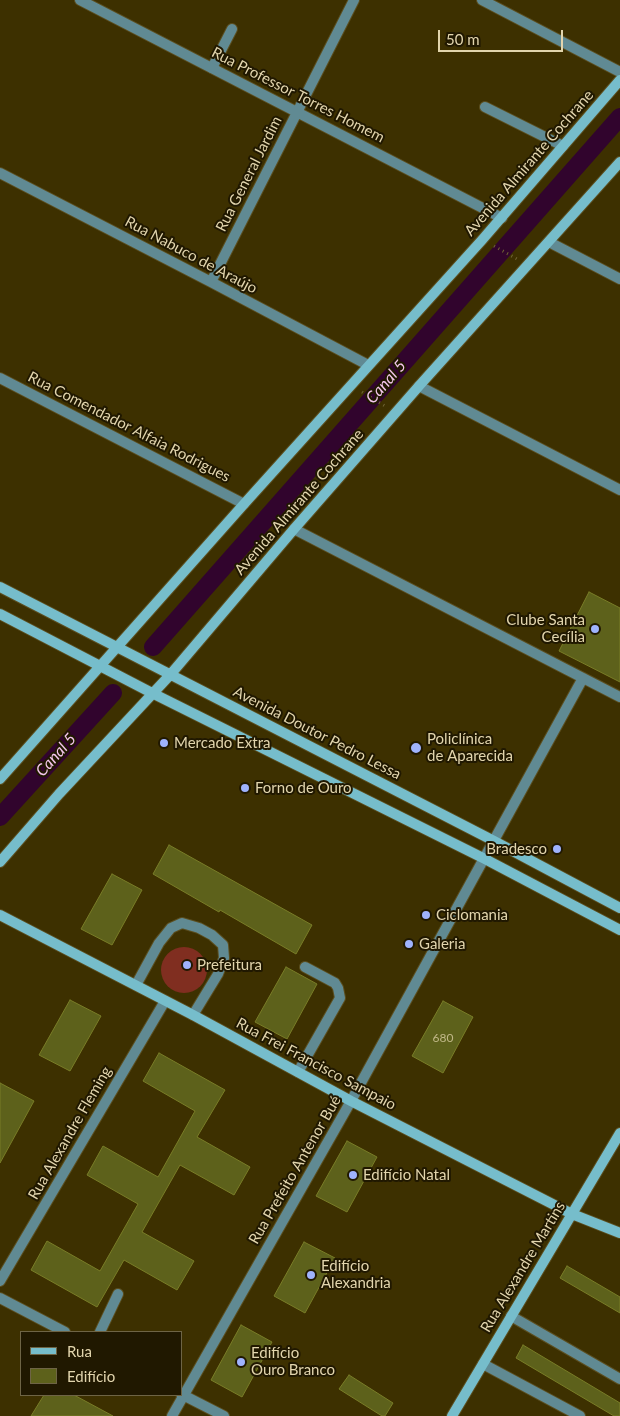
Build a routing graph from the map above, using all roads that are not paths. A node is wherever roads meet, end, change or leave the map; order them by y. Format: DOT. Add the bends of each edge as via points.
graph roads {
  1 [pos="80,0"];
  2 [pos="354,0"];
  3 [pos="482,0"];
  4 [pos="232,29"];
  5 [pos="212,68"];
  6 [pos="620,72"];
  7 [pos="620,80"];
  8 [pos="485,107"];
  9 [pos="297,112"];
  10 [pos="563,146"];
  11 [pos="620,162"];
  12 [pos="0,173"];
  13 [pos="502,218"];
  14 [pos="549,242"];
  15 [pos="620,278"];
  16 [pos="211,282"];
  17 [pos="368,366"];
  18 [pos="0,378"];
  19 [pos="419,386"];
  20 [pos="620,490"];
  21 [pos="244,504"];
  22 [pos="294,529"];
  23 [pos="0,587"];
  24 [pos="0,614"];
  25 [pos="117,647"];
  26 [pos="100,666"];
  27 [pos="170,674"];
  28 [pos="583,678"];
  29 [pos="152,693"];
  30 [pos="620,697"];
  31 [pos="0,779"];
  32 [pos="494,841"];
  33 [pos="485,859"];
  34 [pos="0,862"];
  35 [pos="620,908"];
  36 [pos="0,915"];
  37 [pos="620,930"];
  38 [pos="305,967"];
  39 [pos="136,985"];
  40 [pos="165,1001"];
  41 [pos="193,1015"];
  42 [pos="298,1072"];
  43 [pos="351,1101"];
  44 [pos="620,1134"];
  45 [pos="572,1214"];
  46 [pos="620,1233"];
  47 [pos="0,1281"];
  48 [pos="118,1294"];
  49 [pos="0,1298"];
  50 [pos="511,1316"];
  51 [pos="63,1331"];
  52 [pos="100,1331"];
  53 [pos="483,1364"];
  54 [pos="620,1378"];
  55 [pos="183,1394"];
  56 [pos="172,1416"];
  57 [pos="224,1416"];
  58 [pos="452,1416"];
  59 [pos="580,1416"];
  1 -- 5 [label="street, Rua Professor Torres Homem"];
  2 -- 9 [label="street, Rua General Jardim"];
  3 -- 6 [label="street"];
  4 -- 5 [label="street"];
  5 -- 9 [label="street, Rua Professor Torres Homem"];
  7 -- 10 [label="main road, Avenida Almirante Cochrane"];
  8 -- 10 [label="street"];
  9 -- 13 [label="street, Rua Professor Torres Homem"];
  9 -- 16 [label="street, Rua General Jardim"];
  10 -- 13 [label="main road, Avenida Almirante Cochrane"];
  11 -- 14 [label="main road, Avenida Almirante Cochrane"];
  12 -- 16 [label="street, Rua Nabuco de Araújo"];
  13 -- 17 [label="main road, Avenida Almirante Cochrane"];
  14 -- 15 [label="street"];
  14 -- 19 [label="main road, Avenida Almirante Cochrane"];
  16 -- 17 [label="street, Rua Nabuco de Araújo"];
  17 -- 21 [label="main road, Avenida Almirante Cochrane"];
  18 -- 21 [label="street, Rua Comendador Alfaia Rodrigues"];
  19 -- 20 [label="street"];
  19 -- 22 [label="main road, Avenida Almirante Cochrane"];
  21 -- 25 [label="main road, Avenida Almirante Cochrane"];
  22 -- 27 [label="main road, Avenida Almirante Cochrane"];
  22 -- 28 [label="street"];
  23 -- 25 [label="main road, Avenida Doutor Pedro Lessa"];
  24 -- 26 [label="main road"];
  25 -- 26 [label="main road, Avenida Almirante Cochrane"];
  25 -- 27 [label="main road, Avenida Doutor Pedro Lessa"];
  26 -- 29 [label="main road"];
  26 -- 31 [label="main road, Avenida Almirante Cochrane"];
  27 -- 29 [label="main road, Avenida Almirante Cochrane"];
  27 -- 32 [label="main road, Avenida Doutor Pedro Lessa"];
  28 -- 30 [label="street"];
  28 -- 32 [label="street, Rua Prefeito Antenor Bué"];
  29 -- 33 [label="main road"];
  29 -- 34 [label="main road, Avenida Almirante Cochrane"];
  32 -- 33 [label="street, Rua Prefeito Antenor Bué"];
  32 -- 35 [label="main road, Avenida Doutor Pedro Lessa"];
  33 -- 37 [label="main road"];
  33 -- 43 [label="street, Rua Prefeito Antenor Bué"];
  36 -- 39 [label="main road, Rua Frei Francisco Sampaio"];
  38 -- 42 [label="street" via="335,983 340,998"];
  39 -- 40 [label="main road, Rua Frei Francisco Sampaio"];
  39 -- 41 [label="street" via="171,928 182,923 206,931 223,945 224,958"];
  40 -- 41 [label="main road, Rua Frei Francisco Sampaio"];
  40 -- 47 [label="street, Rua Alexandre Fleming"];
  41 -- 42 [label="main road, Rua Frei Francisco Sampaio"];
  42 -- 43 [label="main road, Rua Frei Francisco Sampaio"];
  43 -- 45 [label="main road, Rua Frei Francisco Sampaio"];
  43 -- 55 [label="street, Rua Prefeito Antenor Bué"];
  44 -- 45 [label="main road, Rua Alexandre Martins"];
  45 -- 46 [label="main road, Rua Frei Francisco Sampaio"];
  45 -- 50 [label="main road, Rua Alexandre Martins"];
  48 -- 52 [label="street"];
  49 -- 51 [label="street"];
  50 -- 53 [label="main road, Rua Alexandre Martins"];
  50 -- 54 [label="street"];
  53 -- 58 [label="main road, Rua Alexandre Martins"];
  53 -- 59 [label="street"];
  55 -- 56 [label="street, Rua Prefeito Antenor Bué"];
  55 -- 57 [label="street"];
}
